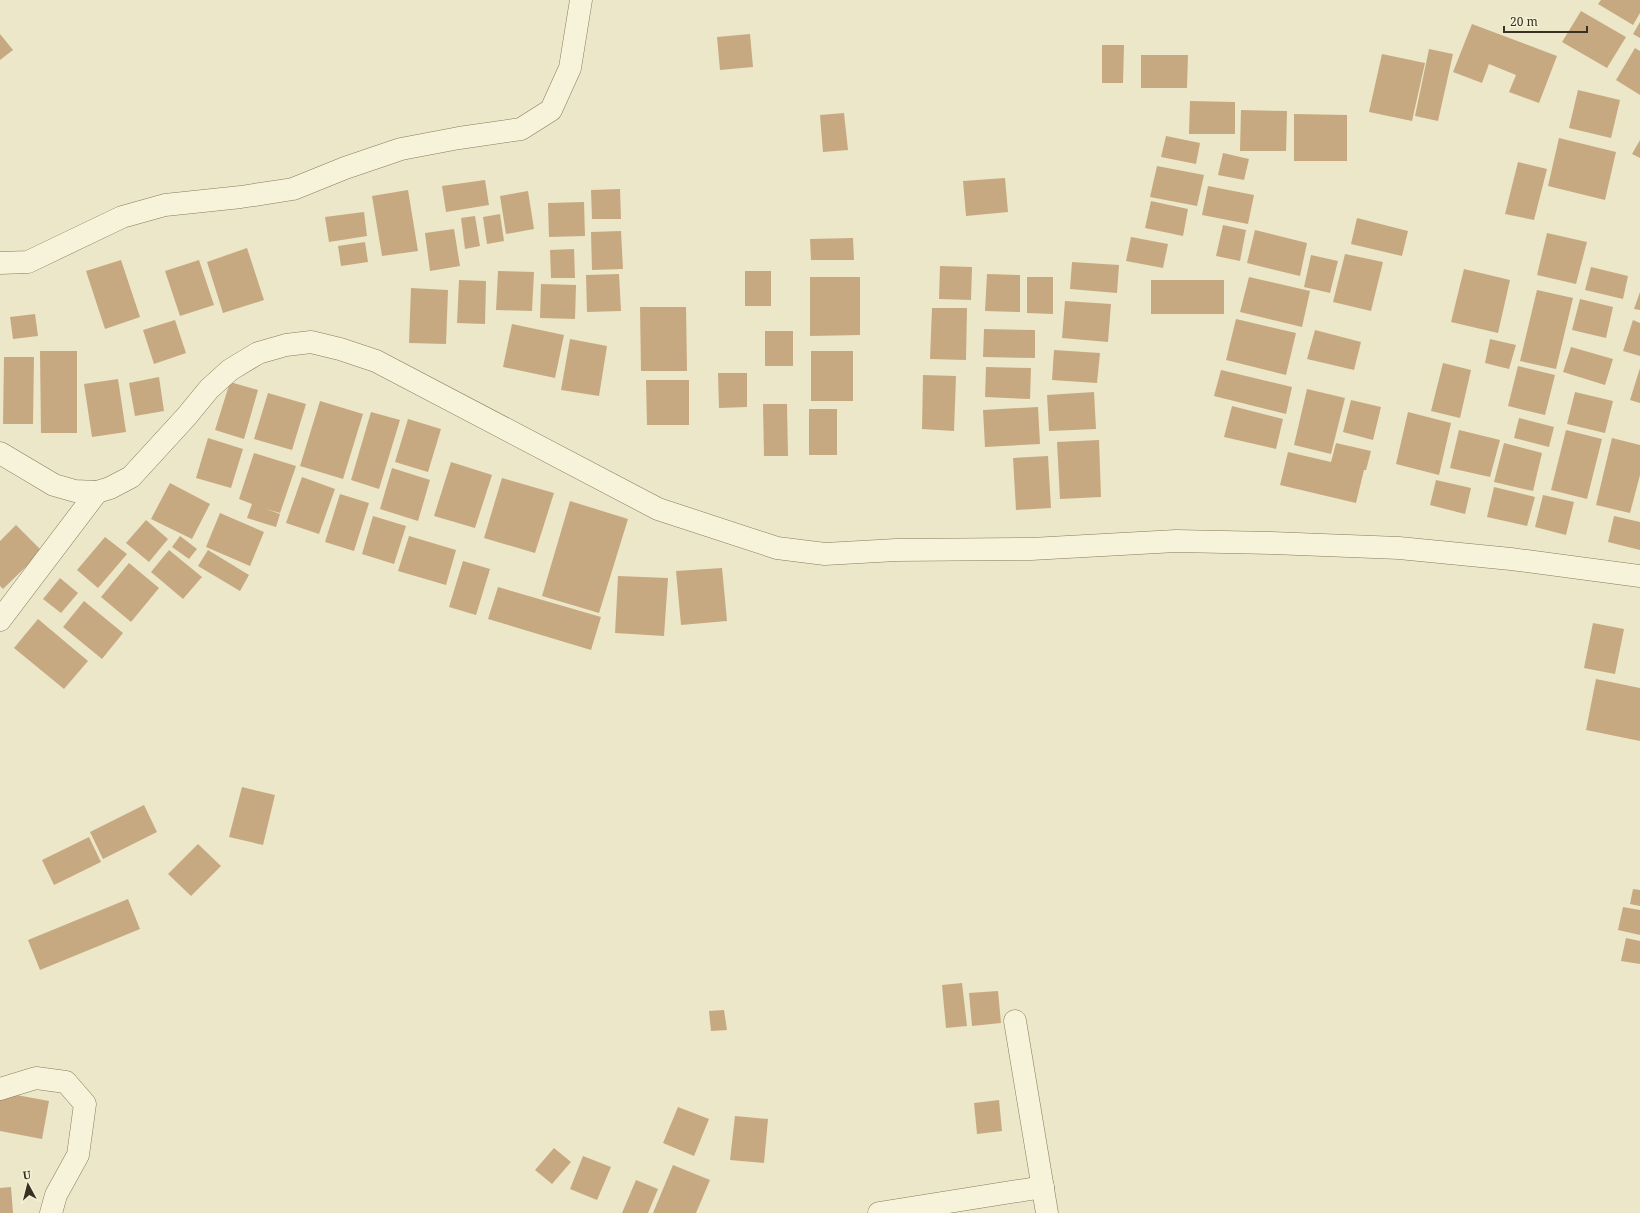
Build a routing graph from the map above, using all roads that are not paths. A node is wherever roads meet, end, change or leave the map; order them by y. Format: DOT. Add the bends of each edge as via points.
graph roads {
  1 [pos="581,0"];
  2 [pos="0,263"];
  3 [pos="0,453"];
  4 [pos="97,492"];
  5 [pos="1640,576"];
  6 [pos="0,620"];
  7 [pos="1015,1021"];
  8 [pos="0,1089"];
  9 [pos="1043,1188"];
  10 [pos="933,1209"];
  11 [pos="51,1213"];
  12 [pos="879,1213"];
  13 [pos="1047,1213"];
  1 -- 2 [label="street" via="570,68 551,110 521,129 401,149 293,188 241,197 165,205 122,217 28,262"];
  3 -- 4 [label="street" via="54,485 75,491"];
  4 -- 5 [label="street" via="131,477 209,389 230,370 258,353 286,345 311,342 376,361 658,509 778,548 825,554 896,550 1031,549 1176,541 1272,543 1399,548"];
  4 -- 6 [label="street"];
  7 -- 9 [label="street"];
  8 -- 11 [label="street" via="36,1078 66,1082 85,1104 78,1155 56,1196"];
  9 -- 10 [label="street"];
  9 -- 13 [label="street"];
  10 -- 12 [label="street"];
}
